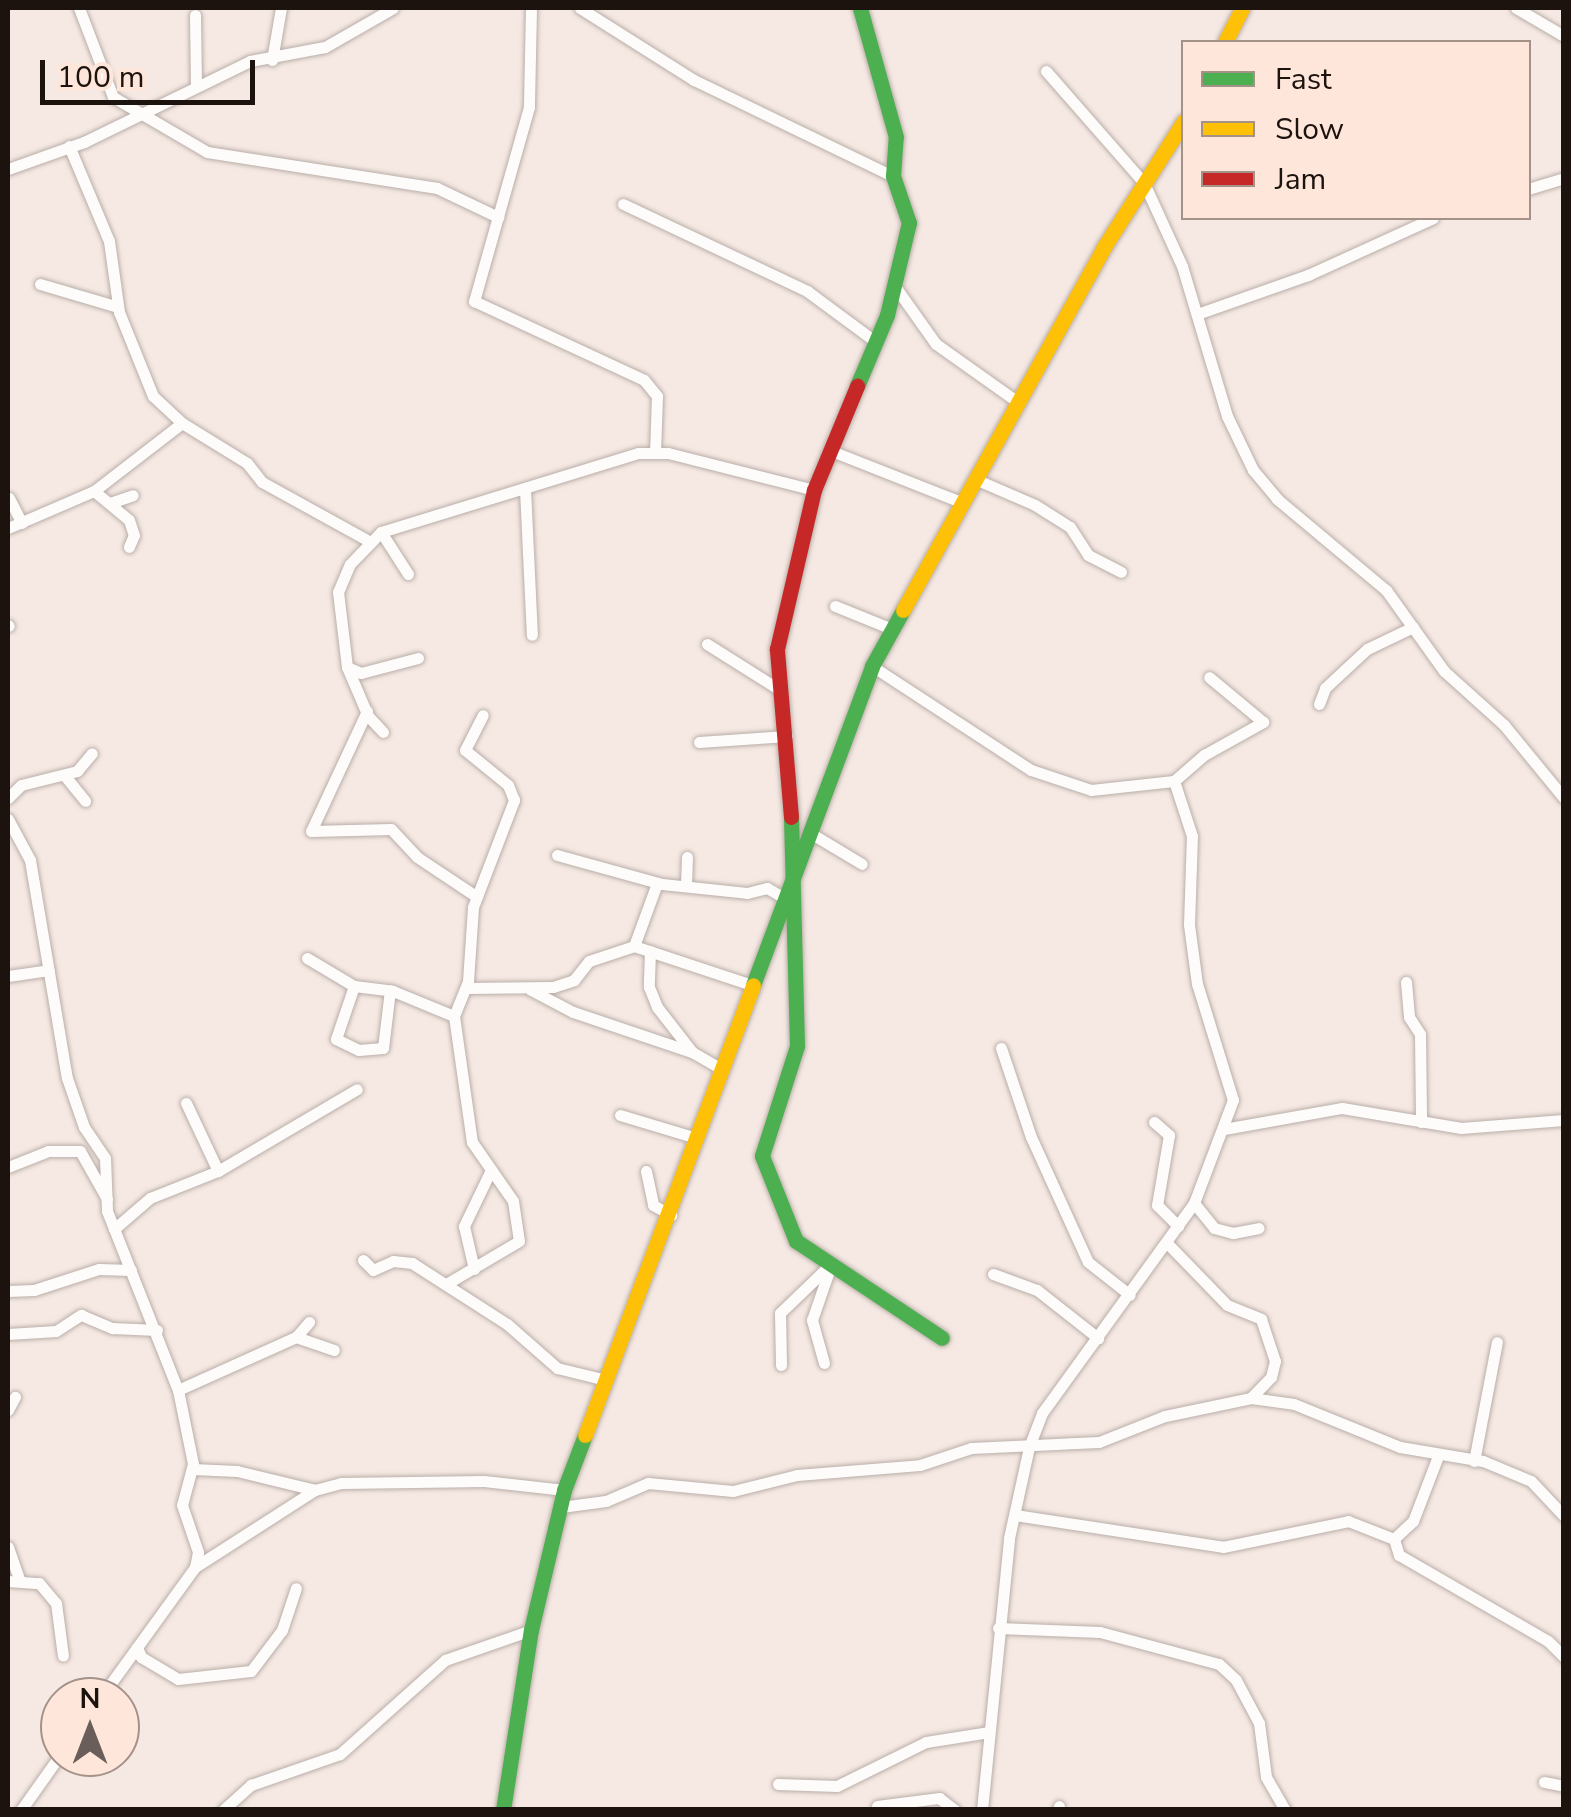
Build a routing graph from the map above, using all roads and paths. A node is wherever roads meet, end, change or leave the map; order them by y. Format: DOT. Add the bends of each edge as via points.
graph roads {
  1 [pos="79,8"];
  2 [pos="282,8"];
  3 [pos="392,8"];
  4 [pos="531,8"];
  5 [pos="580,8"];
  6 [pos="860,8"];
  7 [pos="1242,8"];
  8 [pos="1516,8"];
  9 [pos="194,14"];
  10 [pos="1564,36"];
  11 [pos="1227,40"];
  12 [pos="272,60"];
  13 [pos="1046,72"];
  14 [pos="196,84"];
  15 [pos="144,114"];
  16 [pos="1181,126"];
  17 [pos="69,146"];
  18 [pos="8,168"];
  19 [pos="893,176"];
  20 [pos="1564,178"];
  21 [pos="1144,183"];
  22 [pos="1531,189"];
  23 [pos="623,204"];
  24 [pos="498,218"];
  25 [pos="1429,220"];
  26 [pos="40,284"];
  27 [pos="894,284"];
  28 [pos="118,307"];
  29 [pos="1196,314"];
  30 [pos="876,342"];
  31 [pos="1019,403"];
  32 [pos="182,423"];
  33 [pos="829,450"];
  34 [pos="655,453"];
  35 [pos="974,479"];
  36 [pos="525,489"];
  37 [pos="814,490"];
  38 [pos="94,491"];
  39 [pos="133,495"];
  40 [pos="9,498"];
  41 [pos="961,502"];
  42 [pos="110,503"];
  43 [pos="22,523"];
  44 [pos="8,528"];
  45 [pos="381,532"];
  46 [pos="370,541"];
  47 [pos="129,547"];
  48 [pos="1121,572"];
  49 [pos="408,574"];
  50 [pos="835,606"];
  51 [pos="1412,627"];
  52 [pos="892,628"];
  53 [pos="532,635"];
  54 [pos="706,644"];
  55 [pos="418,658"];
  56 [pos="872,666"];
  57 [pos="347,667"];
  58 [pos="1209,677"];
  59 [pos="780,690"];
  60 [pos="1319,704"];
  61 [pos="367,711"];
  62 [pos="483,715"];
  63 [pos="383,732"];
  64 [pos="787,736"];
  65 [pos="699,742"];
  66 [pos="92,753"];
  67 [pos="65,776"];
  68 [pos="1174,781"];
  69 [pos="8,798"];
  70 [pos="1564,798"];
  71 [pos="85,801"];
  72 [pos="8,820"];
  73 [pos="812,834"];
  74 [pos="557,855"];
  75 [pos="687,857"];
  76 [pos="862,864"];
  77 [pos="657,883"];
  78 [pos="686,885"];
  79 [pos="477,898"];
  80 [pos="788,900"];
  81 [pos="634,946"];
  82 [pos="650,951"];
  83 [pos="307,958"];
  84 [pos="49,970"];
  85 [pos="8,976"];
  86 [pos="1406,982"];
  87 [pos="752,985"];
  88 [pos="354,986"];
  89 [pos="466,988"];
  90 [pos="390,990"];
  91 [pos="530,990"];
  92 [pos="454,1016"];
  93 [pos="1000,1048"];
  94 [pos="692,1052"];
  95 [pos="720,1068"];
  96 [pos="357,1089"];
  97 [pos="186,1103"];
  98 [pos="620,1115"];
  99 [pos="1564,1120"];
  100 [pos="1154,1122"];
  101 [pos="1421,1122"];
  102 [pos="1224,1129"];
  103 [pos="696,1138"];
  104 [pos="8,1167"];
  105 [pos="218,1171"];
  106 [pos="646,1171"];
  107 [pos="490,1172"];
  108 [pos="106,1199"];
  109 [pos="1194,1203"];
  110 [pos="671,1215"];
  111 [pos="1178,1226"];
  112 [pos="1258,1228"];
  113 [pos="114,1229"];
  114 [pos="1167,1244"];
  115 [pos="363,1260"];
  116 [pos="831,1264"];
  117 [pos="474,1268"];
  118 [pos="132,1270"];
  119 [pos="993,1274"];
  120 [pos="446,1284"];
  121 [pos="8,1291"];
  122 [pos="1130,1295"];
  123 [pos="310,1322"];
  124 [pos="157,1330"];
  125 [pos="8,1334"];
  126 [pos="296,1336"];
  127 [pos="942,1338"];
  128 [pos="1098,1338"];
  129 [pos="1497,1342"];
  130 [pos="334,1350"];
  131 [pos="824,1363"];
  132 [pos="781,1365"];
  133 [pos="606,1380"];
  134 [pos="178,1390"];
  135 [pos="15,1397"];
  136 [pos="1252,1398"];
  137 [pos="8,1410"];
  138 [pos="1029,1446"];
  139 [pos="1438,1456"];
  140 [pos="1474,1460"];
  141 [pos="193,1469"];
  142 [pos="315,1490"];
  143 [pos="563,1498"];
  144 [pos="1015,1515"];
  145 [pos="1564,1516"];
  146 [pos="1394,1539"];
  147 [pos="8,1547"];
  148 [pos="195,1566"];
  149 [pos="13,1580"];
  150 [pos="296,1588"];
  151 [pos="998,1628"];
  152 [pos="531,1630"];
  153 [pos="137,1647"];
  154 [pos="63,1656"];
  155 [pos="1564,1658"];
  156 [pos="116,1677"];
  157 [pos="990,1732"];
  158 [pos="44,1777"];
  159 [pos="1544,1782"];
  160 [pos="778,1784"];
  161 [pos="1564,1786"];
  162 [pos="877,1806"];
  163 [pos="21,1810"];
  164 [pos="223,1810"];
  165 [pos="503,1810"];
  166 [pos="955,1810"];
  167 [pos="982,1810"];
  168 [pos="1285,1810"];
  1 -- 15 [label="street" via="113,97"];
  2 -- 12 [label="street"];
  3 -- 12 [label="street" via="325,47"];
  4 -- 24 [label="street" via="529,108"];
  5 -- 19 [label="street" via="694,80"];
  6 -- 19 [label="street" via="896,137"];
  7 -- 11 [label="street"];
  8 -- 10 [label="street"];
  9 -- 14 [label="street"];
  12 -- 14 [label="street" via="250,61"];
  13 -- 21 [label="street"];
  14 -- 15 [label="street"];
  15 -- 17 [label="street"];
  15 -- 24 [label="street" via="207,152 437,188"];
  16 -- 21 [label="street"];
  17 -- 18 [label="street"];
  17 -- 28 [label="street" via="109,242"];
  19 -- 27 [label="street" via="909,224"];
  20 -- 22 [label="street"];
  21 -- 29 [label="street"];
  21 -- 31 [label="street"];
  23 -- 30 [label="street" via="807,290"];
  24 -- 34 [label="street" via="474,301 644,380 657,396"];
  25 -- 29 [label="street" via="1308,275"];
  26 -- 28 [label="street"];
  27 -- 30 [label="street"];
  27 -- 31 [label="street" via="936,344"];
  28 -- 32 [label="street" via="144,380"];
  29 -- 51 [label="street" via="1226,416 1253,470 1277,499 1386,590"];
  30 -- 33 [label="street"];
  31 -- 35 [label="street"];
  32 -- 38 [label="street"];
  32 -- 46 [label="street" via="219,442 287,498"];
  33 -- 37 [label="street"];
  33 -- 41 [label="street"];
  34 -- 36 [label="street" via="595,462"];
  34 -- 37 [label="street"];
  35 -- 41 [label="street"];
  35 -- 48 [label="street" via="1036,505 1070,528 1088,555"];
  36 -- 45 [label="street"];
  36 -- 53 [label="street"];
  37 -- 59 [label="street" via="777,650"];
  38 -- 42 [label="street"];
  38 -- 43 [label="street"];
  39 -- 42 [label="street"];
  40 -- 43 [label="street"];
  41 -- 52 [label="street"];
  42 -- 47 [label="street" via="129,520"];
  43 -- 44 [label="street"];
  45 -- 46 [label="street"];
  45 -- 49 [label="street"];
  46 -- 57 [label="street" via="338,592"];
  50 -- 52 [label="street"];
  51 -- 60 [label="street" via="1367,649 1325,688"];
  51 -- 70 [label="street" via="1444,671 1504,725"];
  52 -- 56 [label="street"];
  54 -- 59 [label="street"];
  55 -- 57 [label="street" via="362,674"];
  56 -- 68 [label="street" via="1030,770 1064,783 1091,790"];
  56 -- 73 [label="street"];
  57 -- 61 [label="street"];
  58 -- 68 [label="street" via="1255,708 1263,722 1204,754"];
  59 -- 64 [label="street"];
  61 -- 63 [label="street"];
  61 -- 79 [label="street" via="310,831 391,829 417,857"];
  62 -- 79 [label="street" via="465,750 508,785 514,800"];
  64 -- 65 [label="street"];
  64 -- 80 [label="street"];
  66 -- 67 [label="street"];
  67 -- 69 [label="street" via="21,785"];
  67 -- 71 [label="street"];
  68 -- 102 [label="street" via="1192,836 1189,926 1196,984 1233,1100"];
  72 -- 84 [label="street" via="30,860"];
  73 -- 76 [label="street"];
  73 -- 80 [label="street"];
  74 -- 77 [label="street"];
  75 -- 78 [label="street"];
  77 -- 78 [label="street"];
  77 -- 81 [label="street"];
  78 -- 80 [label="street" via="747,893 767,888"];
  79 -- 89 [label="street"];
  80 -- 87 [label="street"];
  80 -- 116 [label="street" via="796,1046 762,1156 796,1240"];
  81 -- 82 [label="street"];
  81 -- 91 [label="street" via="589,960 574,980"];
  82 -- 87 [label="street"];
  82 -- 94 [label="street" via="649,987 657,1007"];
  83 -- 88 [label="street"];
  84 -- 85 [label="street"];
  84 -- 108 [label="street" via="71,1091 105,1158"];
  86 -- 101 [label="street" via="1409,1017 1420,1034"];
  87 -- 95 [label="street"];
  88 -- 90 [label="street"];
  88 -- 90 [label="street" via="336,1038 358,1050 383,1048"];
  89 -- 91 [label="street"];
  89 -- 92 [label="street"];
  90 -- 92 [label="street"];
  91 -- 94 [label="street" via="573,1012"];
  92 -- 107 [label="street" via="472,1142"];
  93 -- 122 [label="street" via="1031,1137 1088,1262"];
  94 -- 95 [label="street"];
  95 -- 103 [label="street"];
  96 -- 105 [label="street"];
  97 -- 105 [label="street"];
  98 -- 103 [label="street"];
  99 -- 101 [label="street" via="1501,1130"];
  100 -- 111 [label="street" via="1169,1135 1157,1206"];
  101 -- 102 [label="street" via="1342,1108"];
  102 -- 109 [label="street"];
  103 -- 110 [label="street"];
  104 -- 108 [label="street" via="48,1151 80,1151"];
  105 -- 113 [label="street" via="150,1198"];
  106 -- 110 [label="street" via="653,1205"];
  107 -- 117 [label="street" via="464,1226"];
  107 -- 117 [label="street" via="518,1214 519,1241"];
  108 -- 113 [label="street"];
  109 -- 111 [label="street"];
  109 -- 112 [label="street" via="1214,1228"];
  110 -- 133 [label="street"];
  111 -- 114 [label="street"];
  113 -- 118 [label="street"];
  114 -- 122 [label="street"];
  114 -- 136 [label="street" via="1227,1305 1262,1319 1275,1361 1271,1377"];
  115 -- 120 [label="street" via="374,1270 412,1262"];
  116 -- 127 [label="street"];
  116 -- 131 [label="street" via="812,1320"];
  116 -- 132 [label="street" via="780,1313"];
  117 -- 120 [label="street"];
  118 -- 121 [label="street" via="99,1270"];
  118 -- 124 [label="street"];
  119 -- 128 [label="street" via="1037,1290"];
  120 -- 133 [label="street" via="557,1368"];
  122 -- 128 [label="street"];
  123 -- 126 [label="street"];
  124 -- 125 [label="street" via="112,1328 82,1315 56,1331"];
  124 -- 134 [label="street"];
  126 -- 130 [label="street"];
  126 -- 134 [label="street"];
  128 -- 138 [label="street" via="1042,1413"];
  129 -- 140 [label="street"];
  133 -- 143 [label="street"];
  134 -- 141 [label="street"];
  135 -- 137 [label="street"];
  136 -- 138 [label="street" via="1164,1416 1098,1442"];
  136 -- 139 [label="street" via="1294,1404 1364,1435"];
  138 -- 143 [label="street" via="971,1448 920,1465 797,1475 733,1491 648,1483 606,1501"];
  138 -- 144 [label="street"];
  139 -- 140 [label="street"];
  139 -- 146 [label="street" via="1414,1521"];
  140 -- 145 [label="street" via="1531,1482"];
  141 -- 142 [label="street" via="237,1471"];
  141 -- 148 [label="street" via="182,1505 198,1552"];
  142 -- 143 [label="street" via="342,1483 484,1480"];
  142 -- 148 [label="street"];
  143 -- 152 [label="street"];
  144 -- 146 [label="street" via="1224,1547 1348,1521"];
  144 -- 151 [label="street"];
  146 -- 155 [label="street" via="1400,1556 1548,1641"];
  147 -- 149 [label="street"];
  148 -- 153 [label="street"];
  149 -- 154 [label="street" via="39,1583 56,1603"];
  150 -- 153 [label="street" via="282,1630 250,1671 178,1679 141,1657"];
  151 -- 157 [label="street"];
  151 -- 168 [label="street" via="1100,1632 1220,1664 1260,1723 1266,1777"];
  152 -- 164 [label="street" via="446,1660 340,1754 250,1786"];
  152 -- 165 [label="street"];
  153 -- 156 [label="street"];
  157 -- 160 [label="street" via="926,1742 837,1786"];
  157 -- 167 [label="street"];
  158 -- 163 [label="street"];
  159 -- 161 [label="street"];
  162 -- 166 [label="street" via="939,1798"];
}
